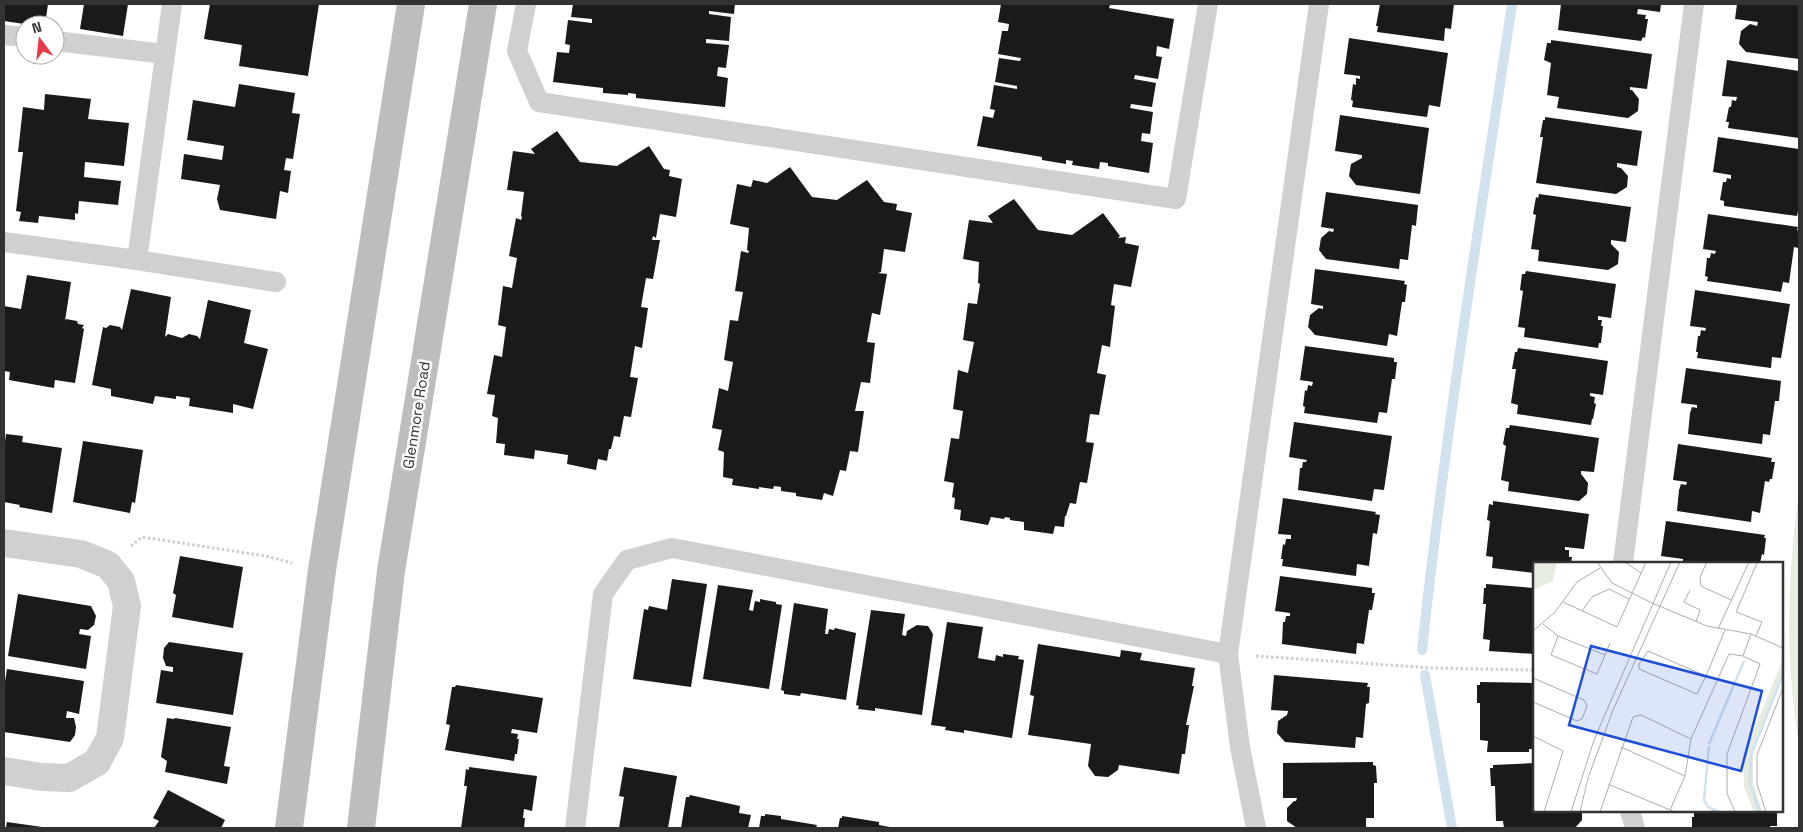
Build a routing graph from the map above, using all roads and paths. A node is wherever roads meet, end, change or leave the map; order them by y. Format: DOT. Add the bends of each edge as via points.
graph roads {
  1 [pos="172,4"];
  2 [pos="411,4"];
  3 [pos="483,4"];
  4 [pos="526,4"];
  5 [pos="1208,4"];
  6 [pos="1318,4"];
  7 [pos="1694,4"];
  8 [pos="65,42"];
  9 [pos="165,54"];
  10 [pos="4,242"];
  11 [pos="137,260"];
  12 [pos="276,282"];
  13 [pos="4,543"];
  14 [pos="1623,562"];
  15 [pos="108,566"];
  16 [pos="322,570"];
  17 [pos="1228,654"];
  18 [pos="1533,670"];
  19 [pos="4,771"];
  20 [pos="1630,812"];
  21 [pos="289,828"];
  22 [pos="361,828"];
  23 [pos="574,828"];
  24 [pos="1256,828"];
  25 [pos="1635,828"];
  1 -- 9 [label="lane"];
  2 -- 16 [label="main road"];
  3 -- 22 [label="main road, Glenmore Road" via="391,572"];
  4 -- 5 [label="lane" via="518,51 539,102 1176,199"];
  6 -- 17 [label="lane"];
  7 -- 14 [label="lane"];
  8 -- 9 [label="lane"];
  9 -- 11 [label="lane"];
  10 -- 11 [label="lane"];
  11 -- 12 [label="lane"];
  13 -- 15 [label="street" via="81,554"];
  15 -- 16 [label="path" via="142,537 266,556"];
  15 -- 19 [label="street" via="121,580 127,606 110,738 97,762 69,778"];
  16 -- 21 [label="main road"];
  17 -- 18 [label="path" via="1432,668"];
  17 -- 23 [label="lane" via="672,548 645,555 627,560 603,594"];
  17 -- 24 [label="lane" via="1240,747"];
  20 -- 25 [label="lane"];
}
